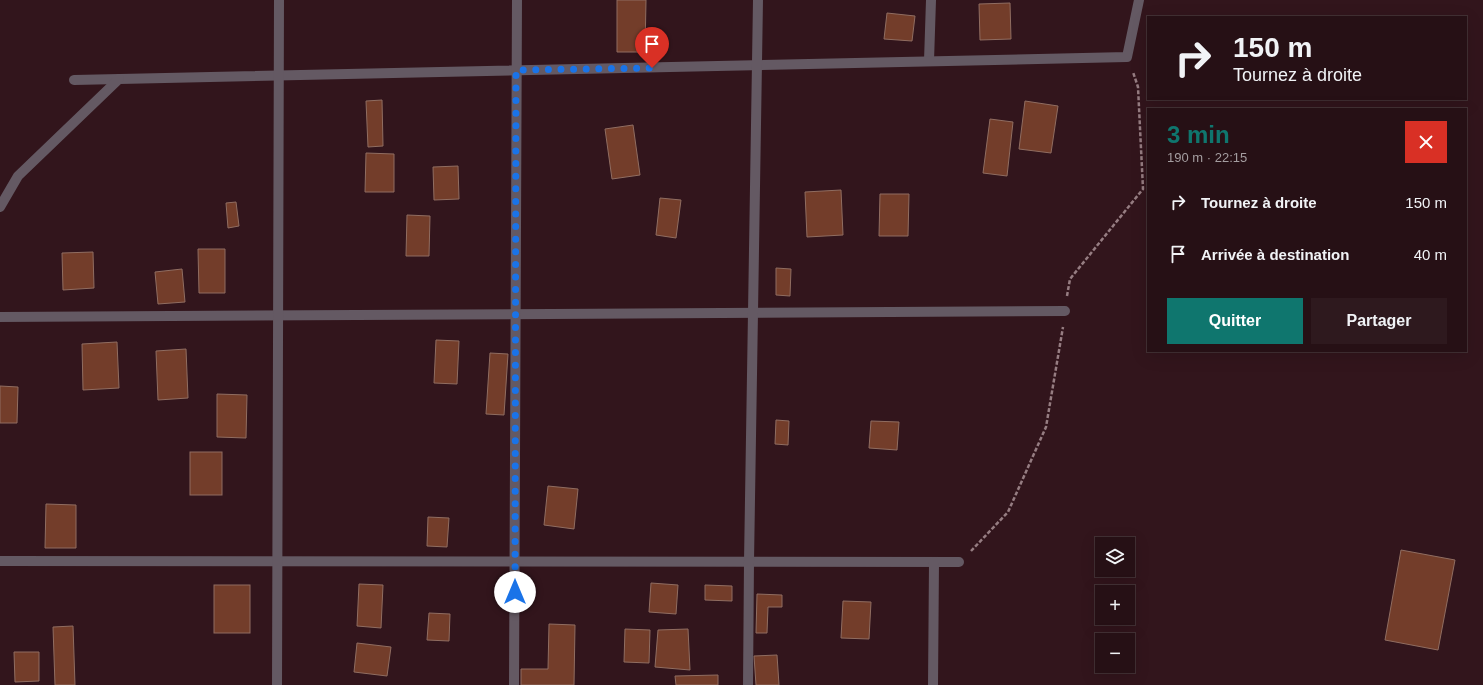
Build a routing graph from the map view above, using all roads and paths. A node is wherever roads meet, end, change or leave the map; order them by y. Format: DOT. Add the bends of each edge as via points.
graph roads {
  1 [pos="279,0"];
  2 [pos="517,0"];
  3 [pos="758,0"];
  4 [pos="931,0"];
  5 [pos="1139,0"];
  6 [pos="929,61"];
  7 [pos="757,65"];
  8 [pos="516,70"];
  9 [pos="279,76"];
  10 [pos="119,79"];
  11 [pos="74,80"];
  12 [pos="0,207"];
  13 [pos="1065,311"];
  14 [pos="753,312"];
  15 [pos="516,314"];
  16 [pos="278,315"];
  17 [pos="0,317"];
  18 [pos="0,561"];
  19 [pos="278,562"];
  20 [pos="515,562"];
  21 [pos="749,562"];
  22 [pos="934,562"];
  23 [pos="959,562"];
  24 [pos="277,685"];
  25 [pos="514,685"];
  26 [pos="748,685"];
  27 [pos="933,685"];
  1 -- 9 [label="street"];
  2 -- 8 [label="street"];
  3 -- 7 [label="street"];
  4 -- 6 [label="street"];
  5 -- 6 [label="street" via="1127,57"];
  6 -- 7 [label="street"];
  7 -- 8 [label="street"];
  7 -- 14 [label="street"];
  8 -- 9 [label="street"];
  8 -- 15 [label="street"];
  9 -- 10 [label="street"];
  9 -- 16 [label="street"];
  10 -- 11 [label="street"];
  10 -- 12 [label="street" via="18,176"];
  13 -- 14 [label="street"];
  14 -- 15 [label="street"];
  14 -- 21 [label="street"];
  15 -- 16 [label="street"];
  15 -- 20 [label="street"];
  16 -- 17 [label="street"];
  16 -- 19 [label="street"];
  18 -- 19 [label="street"];
  19 -- 20 [label="street"];
  19 -- 24 [label="street"];
  20 -- 21 [label="street"];
  20 -- 25 [label="street"];
  21 -- 22 [label="street"];
  21 -- 26 [label="street"];
  22 -- 23 [label="street"];
  22 -- 27 [label="street"];
}
